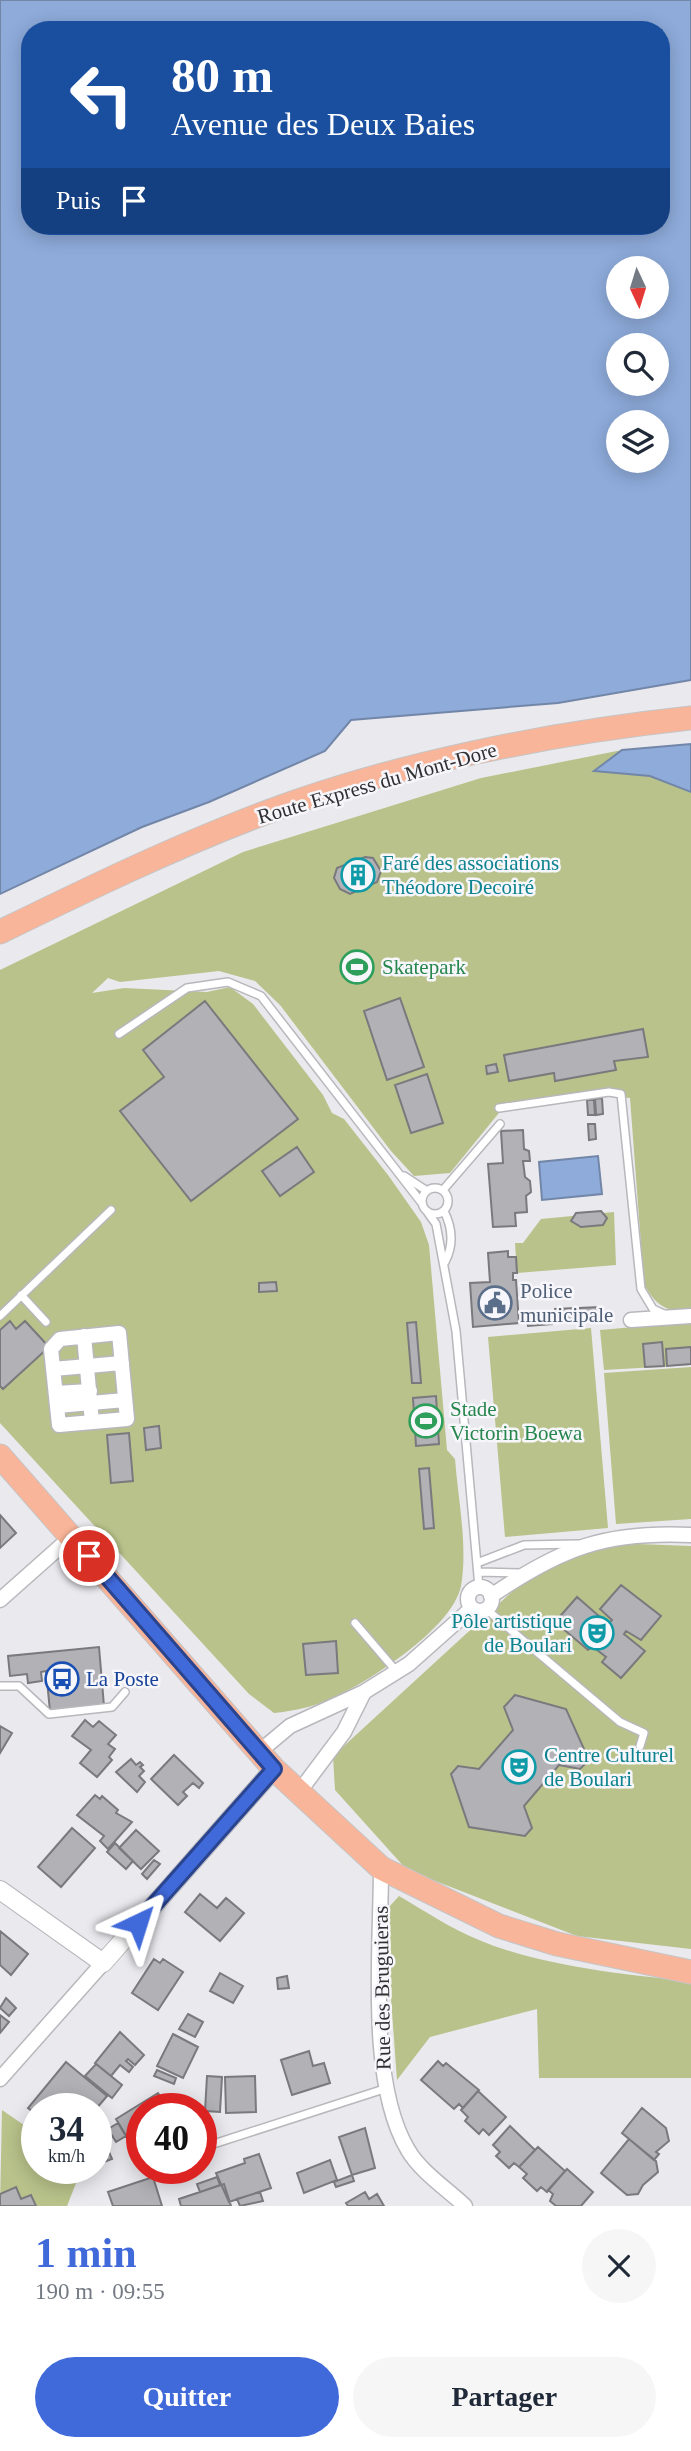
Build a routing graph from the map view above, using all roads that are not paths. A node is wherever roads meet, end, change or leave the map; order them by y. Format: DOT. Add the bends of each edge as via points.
graph roads {
  1 [pos="691,718"];
  2 [pos="0,932"];
  3 [pos="118,1034"];
  4 [pos="499,1108"];
  5 [pos="500,1124"];
  6 [pos="401,1173"];
  7 [pos="443,1190"];
  8 [pos="426,1191"];
  9 [pos="421,1202"];
  10 [pos="111,1210"];
  11 [pos="444,1211"];
  12 [pos="428,1213"];
  13 [pos="444,1263"];
  14 [pos="21,1295"];
  15 [pos="0,1316"];
  16 [pos="691,1316"];
  17 [pos="670,1317"];
  18 [pos="631,1320"];
  19 [pos="46,1322"];
  20 [pos="106,1334"];
  21 [pos="84,1336"];
  22 [pos="122,1363"];
  23 [pos="88,1366"];
  24 [pos="53,1369"];
  25 [pos="90,1397"];
  26 [pos="56,1399"];
  27 [pos="125,1400"];
  28 [pos="92,1422"];
  29 [pos="0,1456"];
  30 [pos="691,1535"];
  31 [pos="72,1537"];
  32 [pos="586,1544"];
  33 [pos="477,1563"];
  34 [pos="525,1572"];
  35 [pos="481,1594"];
  36 [pos="0,1600"];
  37 [pos="355,1623"];
  38 [pos="397,1672"];
  39 [pos="0,1686"];
  40 [pos="125,1692"];
  41 [pos="364,1692"];
  42 [pos="640,1746"];
  43 [pos="267,1760"];
  44 [pos="299,1792"];
  45 [pos="381,1868"];
  46 [pos="0,1890"];
  47 [pos="103,1963"];
  48 [pos="691,1971"];
  49 [pos="0,2079"];
  50 [pos="384,2089"];
  51 [pos="217,2143"];
  52 [pos="465,2206"];
  1 -- 2 [label="main road, Route Express du Mont-Dore" via="506,746 303,801 145,862"];
  3 -- 6 [label="lane" via="187,988 228,982 261,996"];
  4 -- 17 [label="lane" via="621,1094 640,1289 653,1309"];
  5 -- 7 [label="lane"];
  6 -- 8 [label="lane"];
  6 -- 9 [label="lane"];
  7 -- 8 [label="lane"];
  7 -- 11 [label="lane" via="449,1202"];
  8 -- 9 [label="lane"];
  9 -- 12 [label="lane"];
  10 -- 14 [label="lane"];
  11 -- 12 [label="lane"];
  11 -- 13 [label="lane" via="451,1226 452,1249"];
  12 -- 13 [label="lane" via="436,1224"];
  13 -- 33 [label="lane" via="456,1331"];
  14 -- 15 [label="lane"];
  14 -- 19 [label="lane"];
  16 -- 17 [label="street"];
  17 -- 18 [label="street"];
  20 -- 21 [label="street"];
  20 -- 22 [label="street" via="119,1333"];
  20 -- 23 [label="street"];
  21 -- 23 [label="street"];
  21 -- 24 [label="street" via="60,1339 51,1349"];
  22 -- 23 [label="street"];
  22 -- 27 [label="street"];
  23 -- 24 [label="street"];
  23 -- 25 [label="street"];
  24 -- 26 [label="street"];
  25 -- 26 [label="street"];
  25 -- 27 [label="street"];
  25 -- 28 [label="street"];
  26 -- 28 [label="street" via="59,1425"];
  27 -- 28 [label="street" via="127,1419"];
  29 -- 31 [label="main road"];
  30 -- 32 [label="street" via="614,1536"];
  31 -- 36 [label="street"];
  31 -- 43 [label="main road"];
  32 -- 33 [label="lane" via="524,1545"];
  32 -- 34 [label="street"];
  33 -- 35 [label="lane"];
  34 -- 35 [label="street"];
  34 -- 35 [label="lane"];
  35 -- 38 [label="street"];
  35 -- 42 [label="lane" via="620,1722 644,1733"];
  37 -- 38 [label="lane"];
  38 -- 41 [label="street"];
  39 -- 40 [label="lane" via="19,1686 49,1714 112,1707"];
  41 -- 43 [label="street" via="290,1726"];
  41 -- 44 [label="street" via="344,1732"];
  43 -- 44 [label="main road"];
  43 -- 47 [label="street"];
  44 -- 45 [label="main road"];
  45 -- 48 [label="main road" via="499,1926 557,1944"];
  45 -- 50 [label="street, Rue des Bruguieras"];
  46 -- 47 [label="street"];
  47 -- 49 [label="street"];
  50 -- 51 [label="lane"];
  50 -- 52 [label="street, Rue des Bruguieras" via="409,2152"];
}
